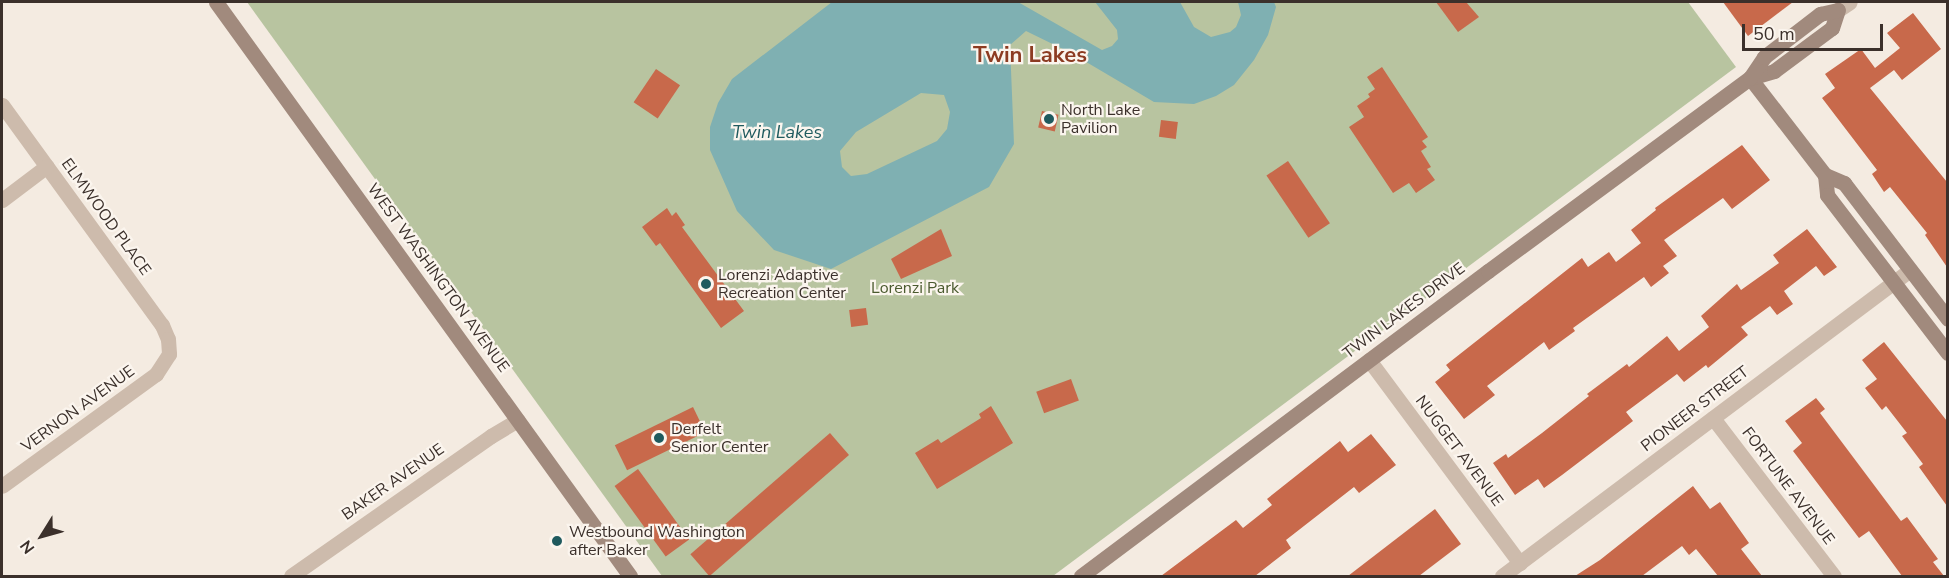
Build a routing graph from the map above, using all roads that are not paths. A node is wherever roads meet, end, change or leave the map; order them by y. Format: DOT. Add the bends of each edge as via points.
graph roads {
  1 [pos="216,2"];
  2 [pos="1840,4"];
  3 [pos="1750,78"];
  4 [pos="2,105"];
  5 [pos="47,166"];
  6 [pos="1825,175"];
  7 [pos="2,200"];
  8 [pos="1910,270"];
  9 [pos="1894,282"];
  10 [pos="1947,319"];
  11 [pos="1947,353"];
  12 [pos="169,354"];
  13 [pos="1369,360"];
  14 [pos="1713,418"];
  15 [pos="518,420"];
  16 [pos="2,486"];
  17 [pos="1520,563"];
  18 [pos="291,576"];
  19 [pos="630,576"];
  20 [pos="1081,576"];
  21 [pos="1502,576"];
  22 [pos="1834,576"];
  1 -- 15 [label="street, WEST WASHINGTON AVENUE"];
  2 -- 3 [label="street, TWIN LAKES DRIVE" via="1820,14 1764,57"];
  3 -- 6 [label="street"];
  3 -- 13 [label="street, TWIN LAKES DRIVE"];
  4 -- 5 [label="street, ELMWOOD PLACE"];
  5 -- 7 [label="street"];
  5 -- 12 [label="street, ELMWOOD PLACE" via="162,325"];
  6 -- 8 [label="street" via="1844,183"];
  6 -- 9 [label="street" via="1827,195"];
  8 -- 9 [label="street, PIONEER STREET"];
  8 -- 10 [label="street"];
  9 -- 11 [label="street"];
  9 -- 14 [label="street, PIONEER STREET"];
  12 -- 16 [label="street, VERNON AVENUE" via="156,374"];
  13 -- 17 [label="street, NUGGET AVENUE"];
  13 -- 20 [label="street, TWIN LAKES DRIVE"];
  14 -- 17 [label="street, PIONEER STREET"];
  14 -- 22 [label="street, FORTUNE AVENUE"];
  15 -- 18 [label="street, BAKER AVENUE"];
  15 -- 19 [label="street, WEST WASHINGTON AVENUE"];
  17 -- 21 [label="street, PIONEER STREET"];
}
